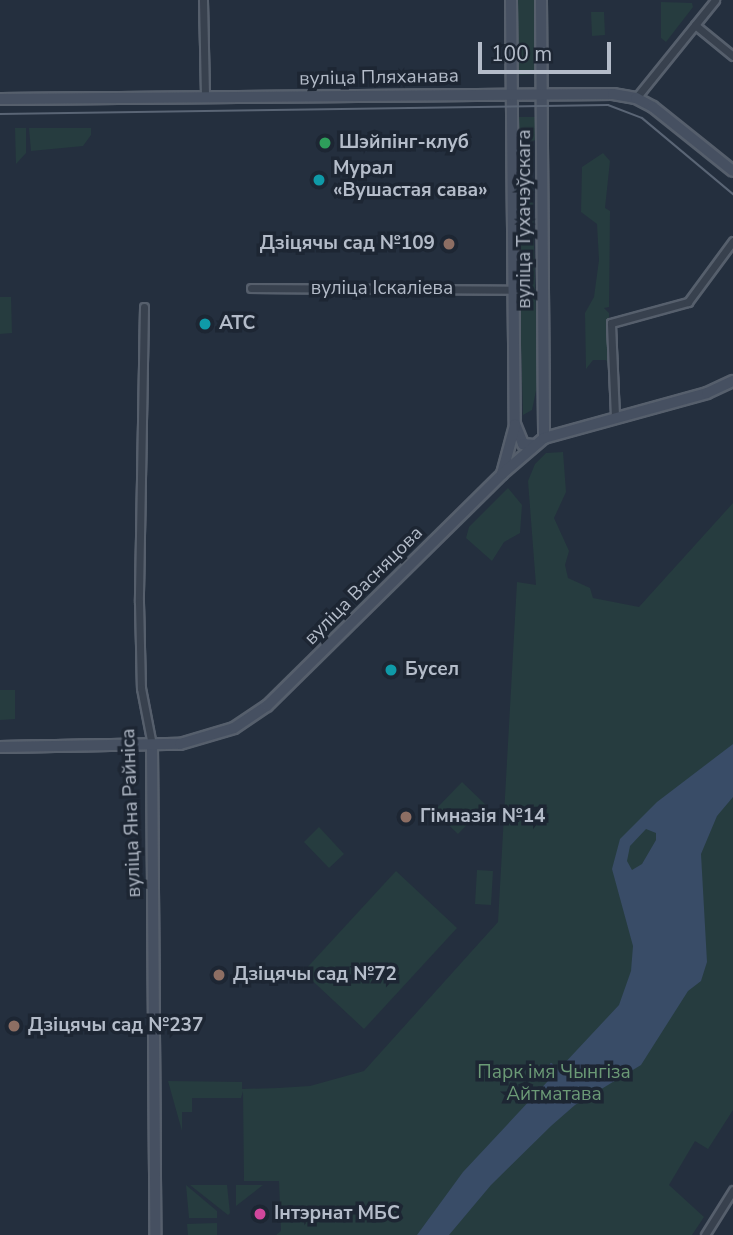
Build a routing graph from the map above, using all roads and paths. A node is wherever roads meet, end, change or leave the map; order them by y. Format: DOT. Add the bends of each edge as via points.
graph roads {
  1 [pos="204,0"];
  2 [pos="511,0"];
  3 [pos="541,0"];
  4 [pos="715,0"];
  5 [pos="695,25"];
  6 [pos="733,56"];
  7 [pos="511,94"];
  8 [pos="542,94"];
  9 [pos="205,97"];
  10 [pos="636,97"];
  11 [pos="0,99"];
  12 [pos="733,171"];
  13 [pos="733,241"];
  14 [pos="251,288"];
  15 [pos="513,290"];
  16 [pos="144,307"];
  17 [pos="733,381"];
  18 [pos="615,416"];
  19 [pos="515,424"];
  20 [pos="544,438"];
  21 [pos="534,445"];
  22 [pos="502,474"];
  23 [pos="152,745"];
  24 [pos="0,747"];
  25 [pos="733,1190"];
  26 [pos="155,1235"];
  27 [pos="705,1235"];
  1 -- 9 [label="street"];
  2 -- 7 [label="street, вуліца Тухачэўскага"];
  3 -- 8 [label="street, вуліца Тухачэўскага"];
  4 -- 5 [label="street"];
  5 -- 6 [label="street"];
  5 -- 10 [label="street"];
  7 -- 8 [label="street, вуліца Пляханава"];
  7 -- 9 [label="street, вуліца Пляханава"];
  7 -- 15 [label="street, вуліца Тухачэўскага"];
  8 -- 10 [label="street, вуліца Пляханава"];
  8 -- 20 [label="street, вуліца Тухачэўскага"];
  9 -- 11 [label="street, вуліца Пляханава"];
  10 -- 12 [label="street"];
  13 -- 18 [label="street" via="688,302 611,323"];
  14 -- 15 [label="street, вуліца Іскаліева"];
  15 -- 19 [label="street, вуліца Тухачэўскага"];
  16 -- 23 [label="street, вуліца Яна Райніса" via="139,602 141,688"];
  17 -- 18 [label="street, вуліца Васняцова" via="707,393"];
  18 -- 20 [label="street, вуліца Васняцова"];
  19 -- 21 [label="street" via="523,444"];
  19 -- 22 [label="street, вуліца Тухачэўскага"];
  20 -- 21 [label="street, вуліца Васняцова"];
  21 -- 22 [label="street, вуліца Васняцова"];
  22 -- 23 [label="street, вуліца Васняцова" via="267,706 207,740"];
  23 -- 24 [label="street, вуліца Васняцова"];
  23 -- 26 [label="street, вуліца Яна Райніса"];
  25 -- 27 [label="street"];
}
